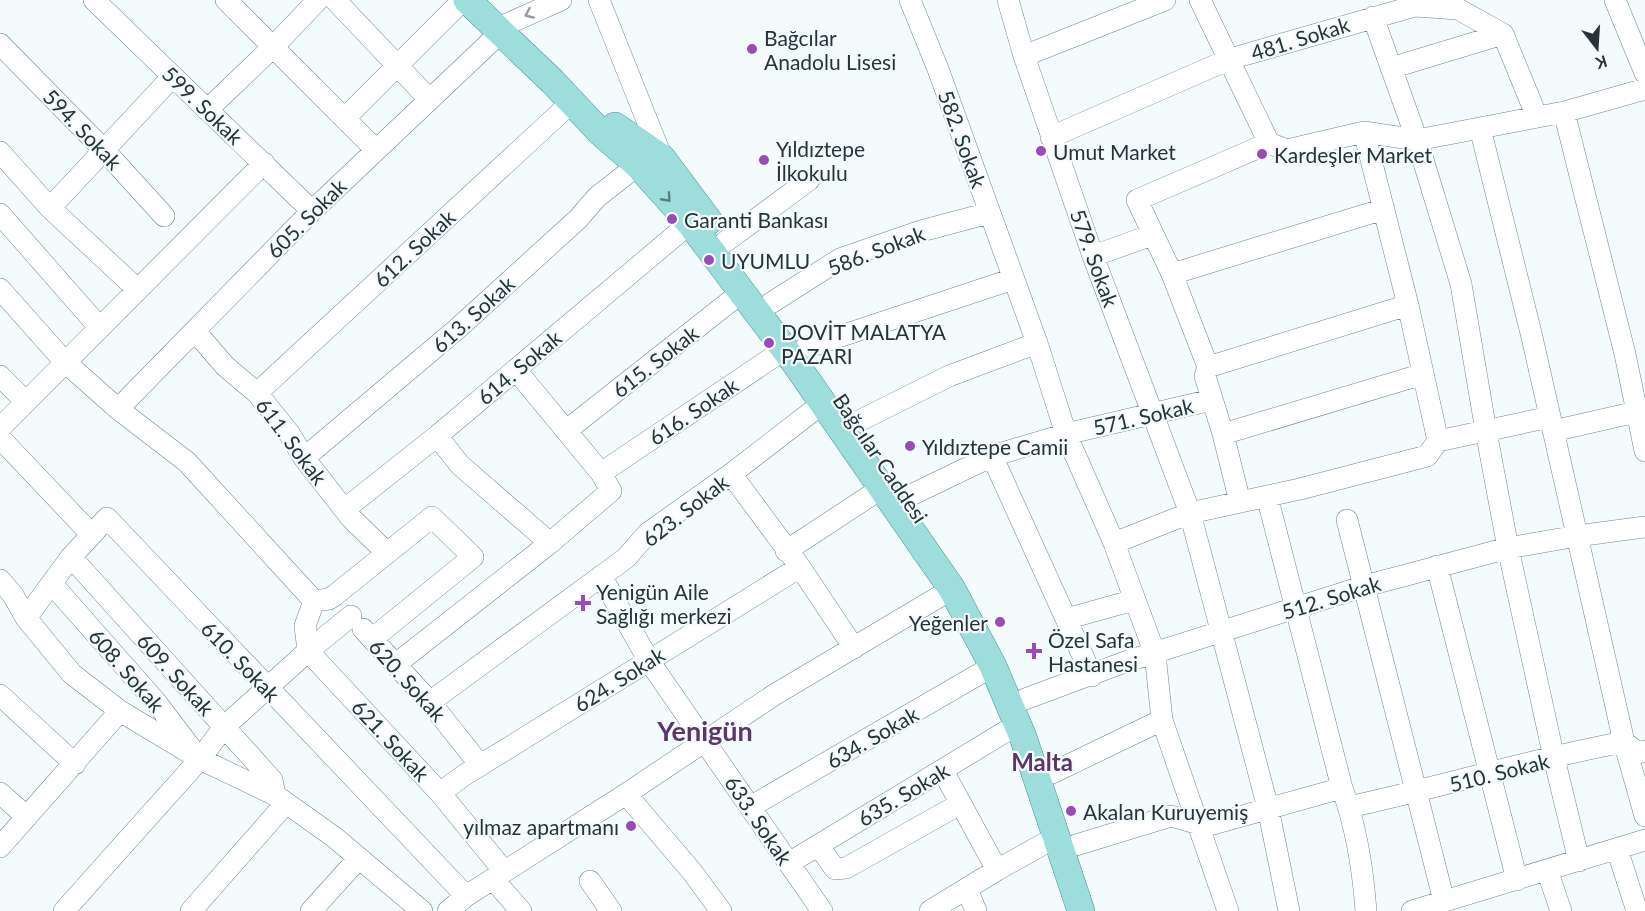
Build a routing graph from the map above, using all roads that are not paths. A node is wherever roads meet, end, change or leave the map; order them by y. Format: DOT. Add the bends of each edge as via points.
graph roads {
  1 [pos="94,0"];
  2 [pos="226,0"];
  3 [pos="318,0"];
  4 [pos="335,0"];
  5 [pos="465,0"];
  6 [pos="561,0"];
  7 [pos="599,0"];
  8 [pos="910,0"];
  9 [pos="1008,0"];
  10 [pos="1165,0"];
  11 [pos="1200,0"];
  12 [pos="1615,0"];
  13 [pos="1373,17"];
  14 [pos="498,31"];
  15 [pos="1503,34"];
  16 [pos="0,45"];
  17 [pos="273,47"];
  18 [pos="1024,56"];
  19 [pos="1230,59"];
  20 [pos="397,66"];
  21 [pos="1391,68"];
  22 [pos="1645,73"];
  23 [pos="173,76"];
  24 [pos="553,82"];
  25 [pos="1645,89"];
  26 [pos="429,99"];
  27 [pos="572,102"];
  28 [pos="207,110"];
  29 [pos="1564,112"];
  30 [pos="1537,117"];
  31 [pos="345,118"];
  32 [pos="1480,128"];
  33 [pos="1364,132"];
  34 [pos="1051,137"];
  35 [pos="1417,140"];
  36 [pos="1269,143"];
  37 [pos="104,150"];
  38 [pos="376,150"];
  39 [pos="0,152"];
  40 [pos="650,162"];
  41 [pos="264,163"];
  42 [pos="808,180"];
  43 [pos="50,208"];
  44 [pos="1384,209"];
  45 [pos="312,211"];
  46 [pos="989,213"];
  47 [pos="0,214"];
  48 [pos="164,216"];
  49 [pos="690,223"];
  50 [pos="1152,235"];
  51 [pos="725,242"];
  52 [pos="1093,256"];
  53 [pos="1172,273"];
  54 [pos="1013,279"];
  55 [pos="0,289"];
  56 [pos="137,289"];
  57 [pos="742,292"];
  58 [pos="771,303"];
  59 [pos="1408,305"];
  60 [pos="100,328"];
  61 [pos="195,331"];
  62 [pos="1037,343"];
  63 [pos="795,348"];
  64 [pos="66,363"];
  65 [pos="1208,367"];
  66 [pos="516,370"];
  67 [pos="1423,374"];
  68 [pos="0,376"];
  69 [pos="256,393"];
  70 [pos="1211,400"];
  71 [pos="26,402"];
  72 [pos="823,403"];
  73 [pos="118,410"];
  74 [pos="1642,410"];
  75 [pos="1152,412"];
  76 [pos="857,422"];
  77 [pos="1552,424"];
  78 [pos="0,428"];
  79 [pos="567,430"];
  80 [pos="1486,431"];
  81 [pos="1066,434"];
  82 [pos="1223,434"];
  83 [pos="437,436"];
  84 [pos="0,438"];
  85 [pos="1438,441"];
  86 [pos="1645,451"];
  87 [pos="992,456"];
  88 [pos="304,458"];
  89 [pos="601,473"];
  90 [pos="731,474"];
  91 [pos="882,488"];
  92 [pos="909,496"];
  93 [pos="1267,496"];
  94 [pos="1240,502"];
  95 [pos="345,509"];
  96 [pos="1190,513"];
  97 [pos="1347,520"];
  98 [pos="1645,527"];
  99 [pos="91,534"];
  100 [pos="1577,536"];
  101 [pos="550,543"];
  102 [pos="1114,543"];
  103 [pos="1508,548"];
  104 [pos="387,553"];
  105 [pos="70,556"];
  106 [pos="793,559"];
  107 [pos="1437,566"];
  108 [pos="601,576"];
  109 [pos="0,580"];
  110 [pos="52,584"];
  111 [pos="1365,586"];
  112 [pos="952,589"];
  113 [pos="335,595"];
  114 [pos="1134,600"];
  115 [pos="314,601"];
  116 [pos="1297,607"];
  117 [pos="351,616"];
  118 [pos="26,618"];
  119 [pos="1066,619"];
  120 [pos="1222,630"];
  121 [pos="372,639"];
  122 [pos="854,648"];
  123 [pos="308,651"];
  124 [pos="1155,654"];
  125 [pos="649,661"];
  126 [pos="396,664"];
  127 [pos="993,666"];
  128 [pos="1092,676"];
  129 [pos="267,688"];
  130 [pos="0,695"];
  131 [pos="430,702"];
  132 [pos="120,711"];
  133 [pos="1021,712"];
  134 [pos="1162,720"];
  135 [pos="224,727"];
  136 [pos="706,741"];
  137 [pos="1624,742"];
  138 [pos="1645,751"];
  139 [pos="1554,758"];
  140 [pos="200,759"];
  141 [pos="75,764"];
  142 [pos="480,765"];
  143 [pos="943,771"];
  144 [pos="1052,773"];
  145 [pos="1490,774"];
  146 [pos="0,793"];
  147 [pos="440,793"];
  148 [pos="1417,793"];
  149 [pos="626,794"];
  150 [pos="1346,798"];
  151 [pos="280,799"];
  152 [pos="960,804"];
  153 [pos="750,807"];
  154 [pos="1269,808"];
  155 [pos="1645,816"];
  156 [pos="27,817"];
  157 [pos="1199,825"];
  158 [pos="1645,840"];
  159 [pos="1066,841"];
  160 [pos="818,844"];
  161 [pos="0,847"];
  162 [pos="1617,849"];
  163 [pos="359,858"];
  164 [pos="1579,861"];
  165 [pos="789,863"];
  166 [pos="997,870"];
  167 [pos="1547,870"];
  168 [pos="499,875"];
  169 [pos="1516,880"];
  170 [pos="590,881"];
  171 [pos="967,889"];
  172 [pos="466,896"];
  173 [pos="1444,901"];
  174 [pos="1480,901"];
  175 [pos="64,911"];
  176 [pos="190,911"];
  177 [pos="311,911"];
  178 [pos="422,911"];
  179 [pos="448,911"];
  180 [pos="522,911"];
  181 [pos="611,911"];
  182 [pos="721,911"];
  183 [pos="822,911"];
  184 [pos="930,911"];
  185 [pos="976,911"];
  186 [pos="1081,911"];
  187 [pos="1098,911"];
  188 [pos="1228,911"];
  189 [pos="1289,911"];
  190 [pos="1366,911"];
  191 [pos="1412,911"];
  192 [pos="1561,911"];
  193 [pos="1637,911"];
  1 -- 23 [label="street, 599. Sokak"];
  2 -- 17 [label="street"];
  3 -- 17 [label="street"];
  4 -- 20 [label="street"];
  5 -- 14 [label="main road, Bağcılar Caddesi"];
  5 -- 20 [label="street"];
  6 -- 14 [label="street, 605. Sokak, one-way"];
  7 -- 40 [label="street"];
  8 -- 46 [label="street, 582. Sokak"];
  9 -- 18 [label="street, 579. Sokak"];
  10 -- 18 [label="street"];
  11 -- 19 [label="street"];
  12 -- 22 [label="street"];
  13 -- 15 [label="street, 481. Sokak" via="1415,6 1458,9"];
  13 -- 19 [label="street, 481. Sokak"];
  13 -- 21 [label="street"];
  14 -- 24 [label="main road, Bağcılar Caddesi"];
  14 -- 26 [label="street, 605. Sokak"];
  15 -- 21 [label="street"];
  15 -- 30 [label="street"];
  16 -- 37 [label="street, 594. Sokak"];
  17 -- 28 [label="street"];
  17 -- 31 [label="street"];
  18 -- 34 [label="street, 579. Sokak"];
  19 -- 34 [label="street, 481. Sokak"];
  19 -- 36 [label="street"];
  20 -- 26 [label="street"];
  20 -- 31 [label="street"];
  21 -- 35 [label="street"];
  23 -- 28 [label="street, 599. Sokak"];
  23 -- 37 [label="street"];
  24 -- 27 [label="main road, Bağcılar Caddesi"];
  24 -- 40 [label="main road, Bağcılar Caddesi"];
  25 -- 29 [label="street"];
  26 -- 38 [label="street, 605. Sokak"];
  27 -- 40 [label="main road, Bağcılar Caddesi" via="601,133"];
  27 -- 69 [label="street, 612. Sokak"];
  28 -- 41 [label="street, 599. Sokak"];
  29 -- 30 [label="street"];
  29 -- 74 [label="street"];
  30 -- 32 [label="street"];
  31 -- 38 [label="street"];
  32 -- 35 [label="street"];
  32 -- 77 [label="street"];
  33 -- 35 [label="street"];
  33 -- 36 [label="street" via="1287,150"];
  33 -- 44 [label="street"];
  34 -- 52 [label="street, 579. Sokak"];
  35 -- 80 [label="street" via="1461,284"];
  36 -- 50 [label="street" via="1137,200"];
  37 -- 43 [label="street"];
  37 -- 48 [label="street, 594. Sokak"];
  38 -- 45 [label="street, 605. Sokak"];
  39 -- 43 [label="street"];
  40 -- 49 [label="main road, Bağcılar Caddesi, one-way"];
  40 -- 51 [label="main road, Bağcılar Caddesi"];
  40 -- 88 [label="street, 613. Sokak" via="597,197 457,329"];
  41 -- 45 [label="street, 599. Sokak"];
  41 -- 56 [label="street"];
  42 -- 51 [label="street"];
  43 -- 56 [label="street"];
  44 -- 53 [label="street"];
  44 -- 59 [label="street"];
  45 -- 61 [label="street, 605. Sokak"];
  46 -- 54 [label="street, 582. Sokak"];
  46 -- 58 [label="street, 586. Sokak" via="840,259"];
  47 -- 60 [label="street"];
  49 -- 57 [label="main road, Bağcılar Caddesi"];
  49 -- 66 [label="street, 614. Sokak"];
  50 -- 52 [label="street"];
  50 -- 53 [label="street"];
  51 -- 58 [label="main road, Bağcılar Caddesi"];
  52 -- 75 [label="street, 579. Sokak"];
  53 -- 65 [label="street"];
  54 -- 62 [label="street, 582. Sokak"];
  54 -- 63 [label="street, 616. Sokak"];
  55 -- 64 [label="street"];
  56 -- 60 [label="street"];
  57 -- 63 [label="main road, Bağcılar Caddesi"];
  57 -- 79 [label="street, 615. Sokak"];
  58 -- 63 [label="main road, Bağcılar Caddesi"];
  59 -- 65 [label="street"];
  59 -- 67 [label="street"];
  60 -- 64 [label="street"];
  61 -- 69 [label="street, 611. Sokak" via="225,366"];
  61 -- 73 [label="street, 605. Sokak"];
  62 -- 76 [label="street" via="949,376"];
  62 -- 81 [label="street, 582. Sokak"];
  63 -- 72 [label="main road, Bağcılar Caddesi"];
  63 -- 76 [label="main road, Bağcılar Caddesi"];
  63 -- 89 [label="street, 616. Sokak"];
  64 -- 71 [label="street"];
  64 -- 73 [label="street"];
  65 -- 70 [label="street" via="1204,376"];
  66 -- 79 [label="street"];
  66 -- 83 [label="street, 614. Sokak"];
  67 -- 82 [label="street"];
  67 -- 85 [label="street"];
  68 -- 71 [label="street"];
  69 -- 88 [label="street, 611. Sokak" via="290,433"];
  70 -- 75 [label="street, 571. Sokak"];
  70 -- 82 [label="street"];
  71 -- 78 [label="street"];
  72 -- 90 [label="street, 623. Sokak"];
  72 -- 91 [label="main road, Bağcılar Caddesi"];
  73 -- 115 [label="street" via="187,462"];
  74 -- 77 [label="street"];
  74 -- 86 [label="street"];
  75 -- 81 [label="street, 571. Sokak"];
  75 -- 96 [label="street, 579. Sokak"];
  76 -- 92 [label="main road, Bağcılar Caddesi"];
  77 -- 80 [label="street"];
  77 -- 100 [label="street"];
  79 -- 89 [label="street"];
  80 -- 85 [label="street"];
  80 -- 103 [label="street"];
  81 -- 87 [label="street, 571. Sokak"];
  81 -- 102 [label="street, 582. Sokak"];
  82 -- 94 [label="street"];
  83 -- 95 [label="street, 614. Sokak"];
  83 -- 101 [label="street" via="460,465"];
  84 -- 99 [label="street"];
  85 -- 93 [label="street" via="1427,456"];
  87 -- 92 [label="street, 571. Sokak"];
  87 -- 119 [label="street"];
  88 -- 95 [label="street, 611. Sokak"];
  89 -- 101 [label="street" via="610,491"];
  90 -- 106 [label="street"];
  90 -- 108 [label="street, 623. Sokak" via="648,533 626,558"];
  91 -- 106 [label="street, 624. Sokak"];
  91 -- 112 [label="main road, Bağcılar Caddesi"];
  92 -- 133 [label="main road, Bağcılar Caddesi" via="1012,667"];
  93 -- 94 [label="street"];
  93 -- 116 [label="street"];
  94 -- 96 [label="street"];
  95 -- 104 [label="street, 611. Sokak"];
  96 -- 102 [label="street"];
  96 -- 120 [label="street, 579. Sokak"];
  97 -- 111 [label="street"];
  98 -- 100 [label="street, 512. Sokak"];
  99 -- 105 [label="street, 610. Sokak"];
  99 -- 129 [label="street, 610. Sokak" via="107,518"];
  100 -- 103 [label="street, 512. Sokak"];
  100 -- 137 [label="street"];
  101 -- 126 [label="street"];
  102 -- 114 [label="street, 582. Sokak"];
  103 -- 107 [label="street, 512. Sokak"];
  103 -- 139 [label="street"];
  104 -- 113 [label="street"];
  104 -- 121 [label="street" via="432,517 473,557"];
  105 -- 110 [label="street, 610. Sokak"];
  105 -- 135 [label="street, 609. Sokak"];
  106 -- 122 [label="street"];
  106 -- 125 [label="street, 624. Sokak"];
  107 -- 111 [label="street, 512. Sokak"];
  107 -- 145 [label="street"];
  108 -- 125 [label="street, 633. Sokak"];
  108 -- 131 [label="street, 623. Sokak"];
  109 -- 118 [label="street"];
  110 -- 118 [label="street, 610. Sokak"];
  110 -- 140 [label="street, 608. Sokak" via="156,702"];
  111 -- 116 [label="street, 512. Sokak"];
  111 -- 148 [label="street"];
  112 -- 122 [label="street"];
  112 -- 127 [label="main road, Bağcılar Caddesi"];
  113 -- 115 [label="street"];
  113 -- 117 [label="street, 620. Sokak"];
  114 -- 119 [label="street"];
  114 -- 124 [label="street, 582. Sokak"];
  115 -- 123 [label="street" via="305,626"];
  116 -- 120 [label="street, 512. Sokak"];
  116 -- 150 [label="street"];
  117 -- 121 [label="street, 620. Sokak"];
  117 -- 123 [label="street"];
  118 -- 132 [label="street" via="72,674"];
  119 -- 128 [label="street"];
  120 -- 124 [label="street, 512. Sokak"];
  120 -- 154 [label="street, 579. Sokak"];
  121 -- 126 [label="street, 620. Sokak"];
  122 -- 136 [label="street"];
  123 -- 129 [label="street"];
  123 -- 147 [label="street, 621. Sokak"];
  124 -- 128 [label="street, 512. Sokak"];
  124 -- 134 [label="street, 582. Sokak"];
  125 -- 136 [label="street, 633. Sokak"];
  125 -- 142 [label="street, 624. Sokak"];
  126 -- 131 [label="street, 620. Sokak"];
  127 -- 133 [label="main road, Bağcılar Caddesi"];
  127 -- 153 [label="street, 634. Sokak"];
  128 -- 133 [label="street, 512. Sokak"];
  129 -- 135 [label="street"];
  129 -- 172 [label="street, 610. Sokak"];
  130 -- 141 [label="street"];
  131 -- 142 [label="street, 620. Sokak"];
  132 -- 140 [label="street"];
  132 -- 141 [label="street"];
  133 -- 143 [label="street, 635. Sokak"];
  133 -- 144 [label="main road, Bağcılar Caddesi"];
  133 -- 159 [label="main road, Bağcılar Caddesi"];
  134 -- 144 [label="street"];
  134 -- 157 [label="street, 582. Sokak"];
  135 -- 140 [label="street"];
  135 -- 151 [label="street, 609. Sokak" via="272,780"];
  136 -- 149 [label="street"];
  136 -- 153 [label="street, 633. Sokak"];
  137 -- 138 [label="street" via="1638,753"];
  137 -- 139 [label="street, 510. Sokak"];
  137 -- 155 [label="street"];
  139 -- 145 [label="street, 510. Sokak"];
  139 -- 164 [label="street"];
  140 -- 151 [label="street"];
  140 -- 175 [label="street"];
  141 -- 156 [label="street"];
  142 -- 147 [label="street, 624. Sokak"];
  143 -- 152 [label="street"];
  143 -- 160 [label="street, 635. Sokak"];
  144 -- 159 [label="main road, Bağcılar Caddesi"];
  145 -- 148 [label="street, 510. Sokak"];
  145 -- 169 [label="street"];
  146 -- 156 [label="street"];
  147 -- 168 [label="street, 621. Sokak"];
  148 -- 150 [label="street, 510. Sokak"];
  148 -- 173 [label="street"];
  149 -- 168 [label="street"];
  149 -- 182 [label="street"];
  150 -- 154 [label="street, 510. Sokak"];
  150 -- 190 [label="street" via="1365,888"];
  151 -- 163 [label="street"];
  151 -- 176 [label="street"];
  152 -- 160 [label="street" via="846,868 835,869"];
  152 -- 166 [label="street"];
  153 -- 165 [label="street, 633. Sokak"];
  154 -- 157 [label="street, 510. Sokak"];
  154 -- 189 [label="street, 579. Sokak"];
  156 -- 161 [label="street"];
  157 -- 159 [label="street, 510. Sokak" via="1171,816"];
  157 -- 188 [label="street, 582. Sokak"];
  158 -- 162 [label="street"];
  159 -- 166 [label="street, 510. Sokak"];
  159 -- 186 [label="main road, Bağcılar Caddesi"];
  159 -- 187 [label="main road, Bağcılar Caddesi"];
  160 -- 165 [label="street, 635. Sokak"];
  162 -- 164 [label="street"];
  162 -- 193 [label="street"];
  163 -- 177 [label="street"];
  163 -- 178 [label="street"];
  164 -- 167 [label="street"];
  165 -- 183 [label="street, 633. Sokak"];
  166 -- 171 [label="street, 510. Sokak"];
  167 -- 169 [label="street"];
  167 -- 192 [label="street"];
  168 -- 172 [label="street"];
  168 -- 180 [label="street, 621. Sokak"];
  169 -- 174 [label="street"];
  170 -- 181 [label="street"];
  171 -- 184 [label="street, 510. Sokak"];
  171 -- 185 [label="street"];
  172 -- 179 [label="street"];
  173 -- 174 [label="street"];
  173 -- 191 [label="street"];
}
